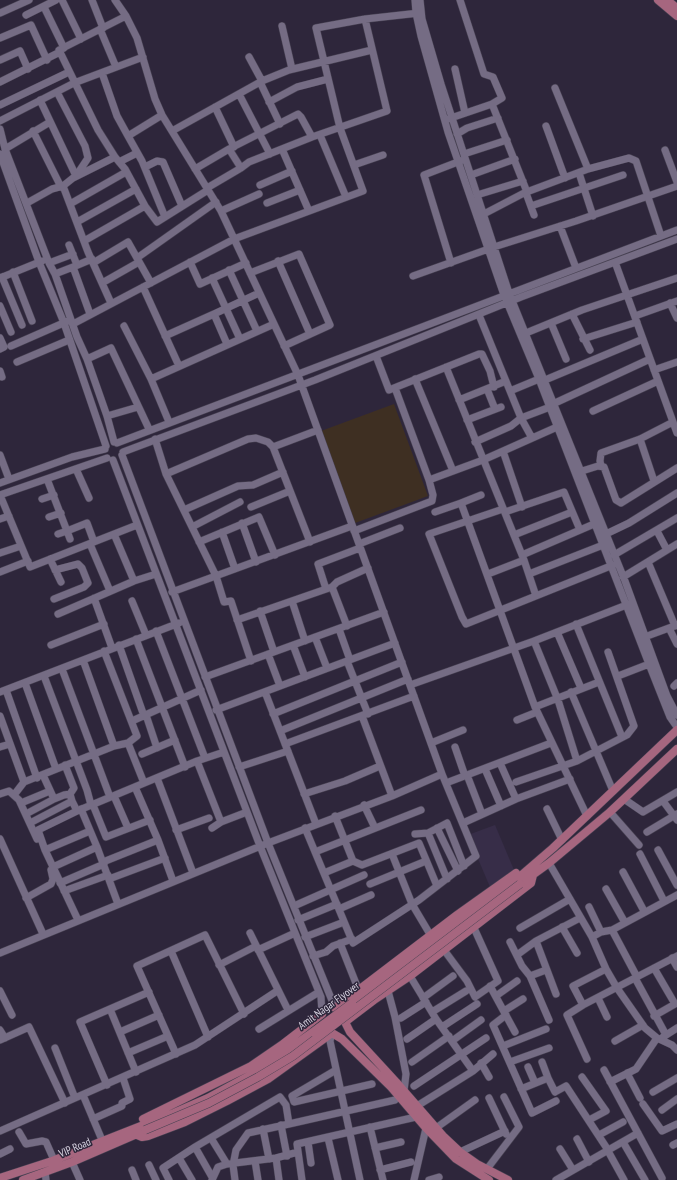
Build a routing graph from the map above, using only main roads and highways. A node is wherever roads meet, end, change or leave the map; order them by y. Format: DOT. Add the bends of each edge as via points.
graph roads {
  1 [pos="666,1"];
  2 [pos="677,8"];
  3 [pos="677,16"];
  4 [pos="677,728"];
  5 [pos="677,750"];
  6 [pos="530,872"];
  7 [pos="335,1008"];
  8 [pos="322,1014"];
  9 [pos="346,1022"];
  10 [pos="332,1033"];
  11 [pos="402,1094"];
  12 [pos="144,1127"];
  13 [pos="126,1131"];
  14 [pos="135,1134"];
  15 [pos="46,1176"];
  16 [pos="0,1178"];
  17 [pos="23,1180"];
  18 [pos="489,1180"];
  19 [pos="508,1180"];
  1 -- 2 [label="main road"];
  1 -- 3 [label="main road"];
  4 -- 6 [label="main road"];
  5 -- 6 [label="main road" via="610,812 549,863"];
  6 -- 7 [label="main road" via="518,872"];
  6 -- 9 [label="main road" via="531,883"];
  6 -- 12 [label="main road, Amit Nagar Flyover, bridge" via="293,1056 209,1103"];
  7 -- 8 [label="main road" via="328,1009"];
  7 -- 9 [label="main road" via="342,1011"];
  8 -- 10 [label="main road" via="321,1025 325,1031"];
  8 -- 13 [label="main road" via="250,1066 133,1124"];
  9 -- 10 [label="main road" via="340,1031"];
  9 -- 11 [label="main road" via="350,1032"];
  10 -- 11 [label="main road" via="342,1039"];
  10 -- 14 [label="main road" via="268,1078 227,1101 185,1122 148,1136"];
  11 -- 18 [label="main road" via="416,1117 456,1159"];
  11 -- 19 [label="main road" via="417,1106 460,1152 486,1170"];
  12 -- 13 [label="main road, Amit Nagar Flyover"];
  12 -- 14 [label="main road, Amit Nagar Flyover"];
  13 -- 16 [label="main road, VIP Road" via="54,1160"];
  14 -- 15 [label="main road, VIP Road"];
  15 -- 17 [label="main road, VIP Road"];
}
